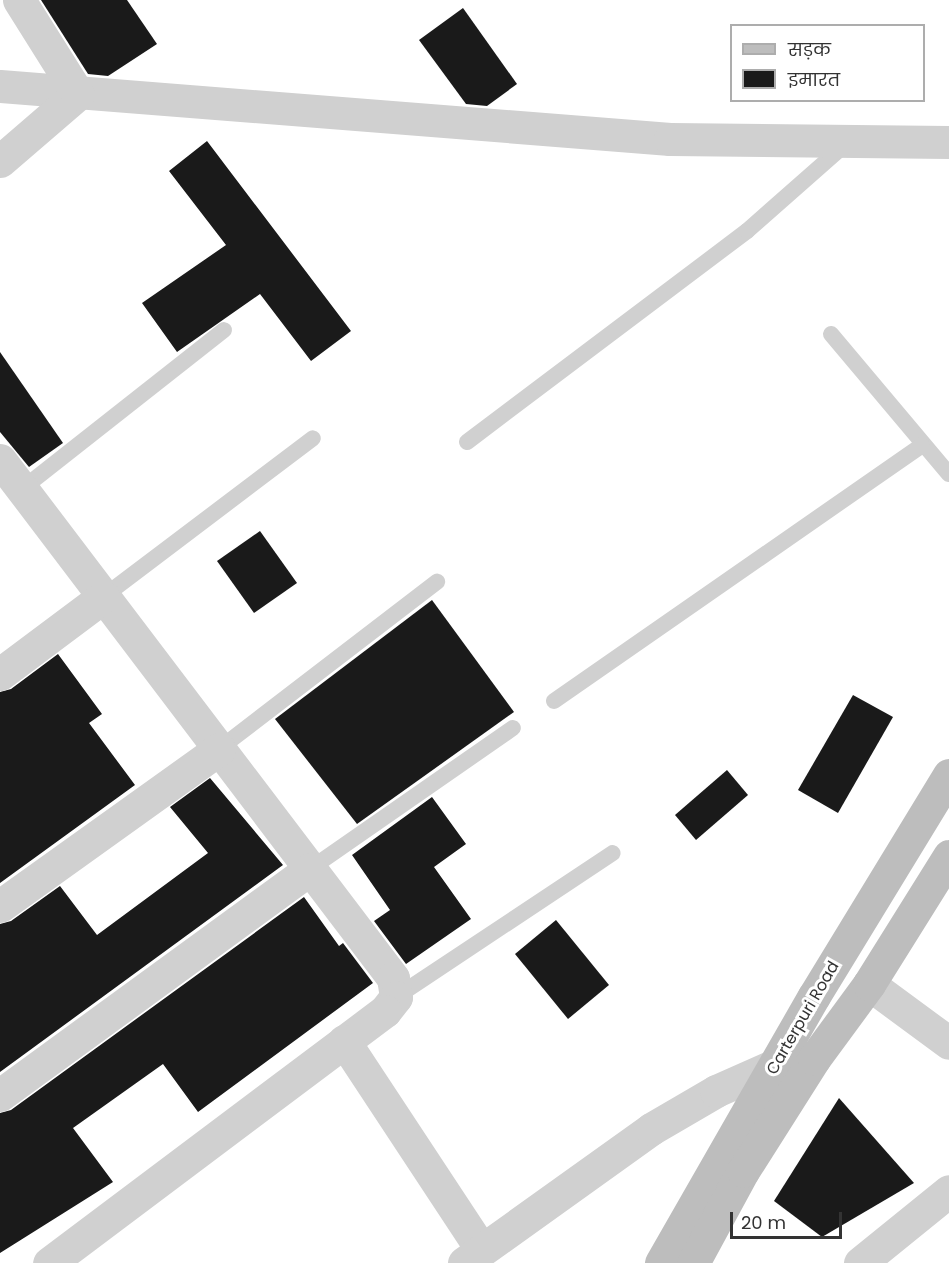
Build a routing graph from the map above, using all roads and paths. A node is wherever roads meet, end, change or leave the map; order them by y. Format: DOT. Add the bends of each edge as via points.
graph roads {
  1 [pos="19,0"];
  2 [pos="0,86"];
  3 [pos="78,94"];
  4 [pos="850,141"];
  5 [pos="949,142"];
  6 [pos="0,161"];
  7 [pos="224,330"];
  8 [pos="831,334"];
  9 [pos="313,438"];
  10 [pos="467,442"];
  11 [pos="922,446"];
  12 [pos="0,460"];
  13 [pos="949,474"];
  14 [pos="22,489"];
  15 [pos="437,582"];
  16 [pos="103,597"];
  17 [pos="0,674"];
  18 [pos="554,700"];
  19 [pos="513,728"];
  20 [pos="219,749"];
  21 [pos="949,775"];
  22 [pos="613,853"];
  23 [pos="949,856"];
  24 [pos="310,869"];
  25 [pos="0,906"];
  26 [pos="869,984"];
  27 [pos="396,997"];
  28 [pos="344,1041"];
  29 [pos="949,1043"];
  30 [pos="775,1065"];
  31 [pos="0,1095"];
  32 [pos="949,1191"];
  33 [pos="473,1256"];
  34 [pos="49,1263"];
  35 [pos="661,1263"];
  36 [pos="693,1263"];
  37 [pos="860,1263"];
  1 -- 3 [label="street"];
  2 -- 3 [label="street"];
  3 -- 4 [label="street" via="670,139"];
  3 -- 6 [label="street"];
  4 -- 5 [label="street"];
  4 -- 10 [label="lane" via="747,231"];
  7 -- 14 [label="lane"];
  8 -- 11 [label="lane"];
  9 -- 16 [label="lane"];
  11 -- 13 [label="lane"];
  11 -- 18 [label="lane"];
  12 -- 14 [label="street"];
  14 -- 16 [label="street"];
  15 -- 20 [label="lane"];
  16 -- 17 [label="street"];
  16 -- 20 [label="street"];
  19 -- 24 [label="lane"];
  20 -- 24 [label="street"];
  20 -- 25 [label="street"];
  21 -- 30 [label="main road, Carterpuri Road"];
  22 -- 27 [label="lane"];
  23 -- 26 [label="main road, Carterpuri Road"];
  24 -- 27 [label="street" via="393,978"];
  24 -- 31 [label="street"];
  26 -- 29 [label="street"];
  26 -- 36 [label="main road, Carterpuri Road" via="814,1059 743,1171"];
  27 -- 28 [label="street" via="385,1011"];
  28 -- 33 [label="street"];
  28 -- 34 [label="street"];
  30 -- 33 [label="street" via="716,1091 651,1129"];
  30 -- 35 [label="main road, Carterpuri Road"];
  32 -- 37 [label="street"];
}
